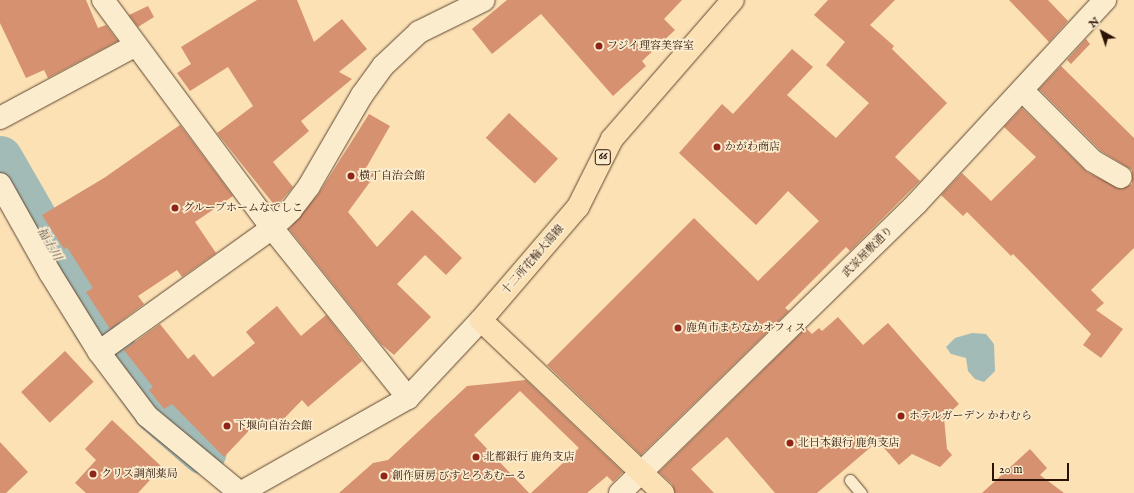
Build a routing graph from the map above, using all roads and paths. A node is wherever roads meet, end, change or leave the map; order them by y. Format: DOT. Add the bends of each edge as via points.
graph roads {
  1 [pos="103,0"];
  2 [pos="484,0"];
  3 [pos="732,0"];
  4 [pos="1104,0"];
  5 [pos="136,45"];
  6 [pos="1022,90"];
  7 [pos="0,118"];
  8 [pos="1121,177"];
  9 [pos="0,184"];
  10 [pos="272,228"];
  11 [pos="481,320"];
  12 [pos="99,352"];
  13 [pos="408,398"];
  14 [pos="640,471"];
  15 [pos="850,480"];
  16 [pos="240,493"];
  17 [pos="620,493"];
  18 [pos="663,493"];
  19 [pos="861,493"];
  1 -- 5 [label="street"];
  2 -- 10 [label="street" via="419,32 383,66 362,95 308,186 291,210"];
  3 -- 11 [label="main road, 十二所花輪大湯線 / 66" via="612,139 578,207"];
  4 -- 6 [label="street, 武家屋敷通り"];
  5 -- 7 [label="street"];
  5 -- 10 [label="street"];
  6 -- 8 [label="street" via="1093,161"];
  6 -- 14 [label="street, 武家屋敷通り" via="918,203 853,268"];
  9 -- 12 [label="street" via="50,273"];
  10 -- 12 [label="street"];
  10 -- 13 [label="street"];
  11 -- 13 [label="street"];
  11 -- 14 [label="main road"];
  12 -- 16 [label="street" via="147,416"];
  13 -- 16 [label="street"];
  14 -- 17 [label="street, 武家屋敷通り"];
  14 -- 18 [label="main road"];
  15 -- 19 [label="lane"];
}
